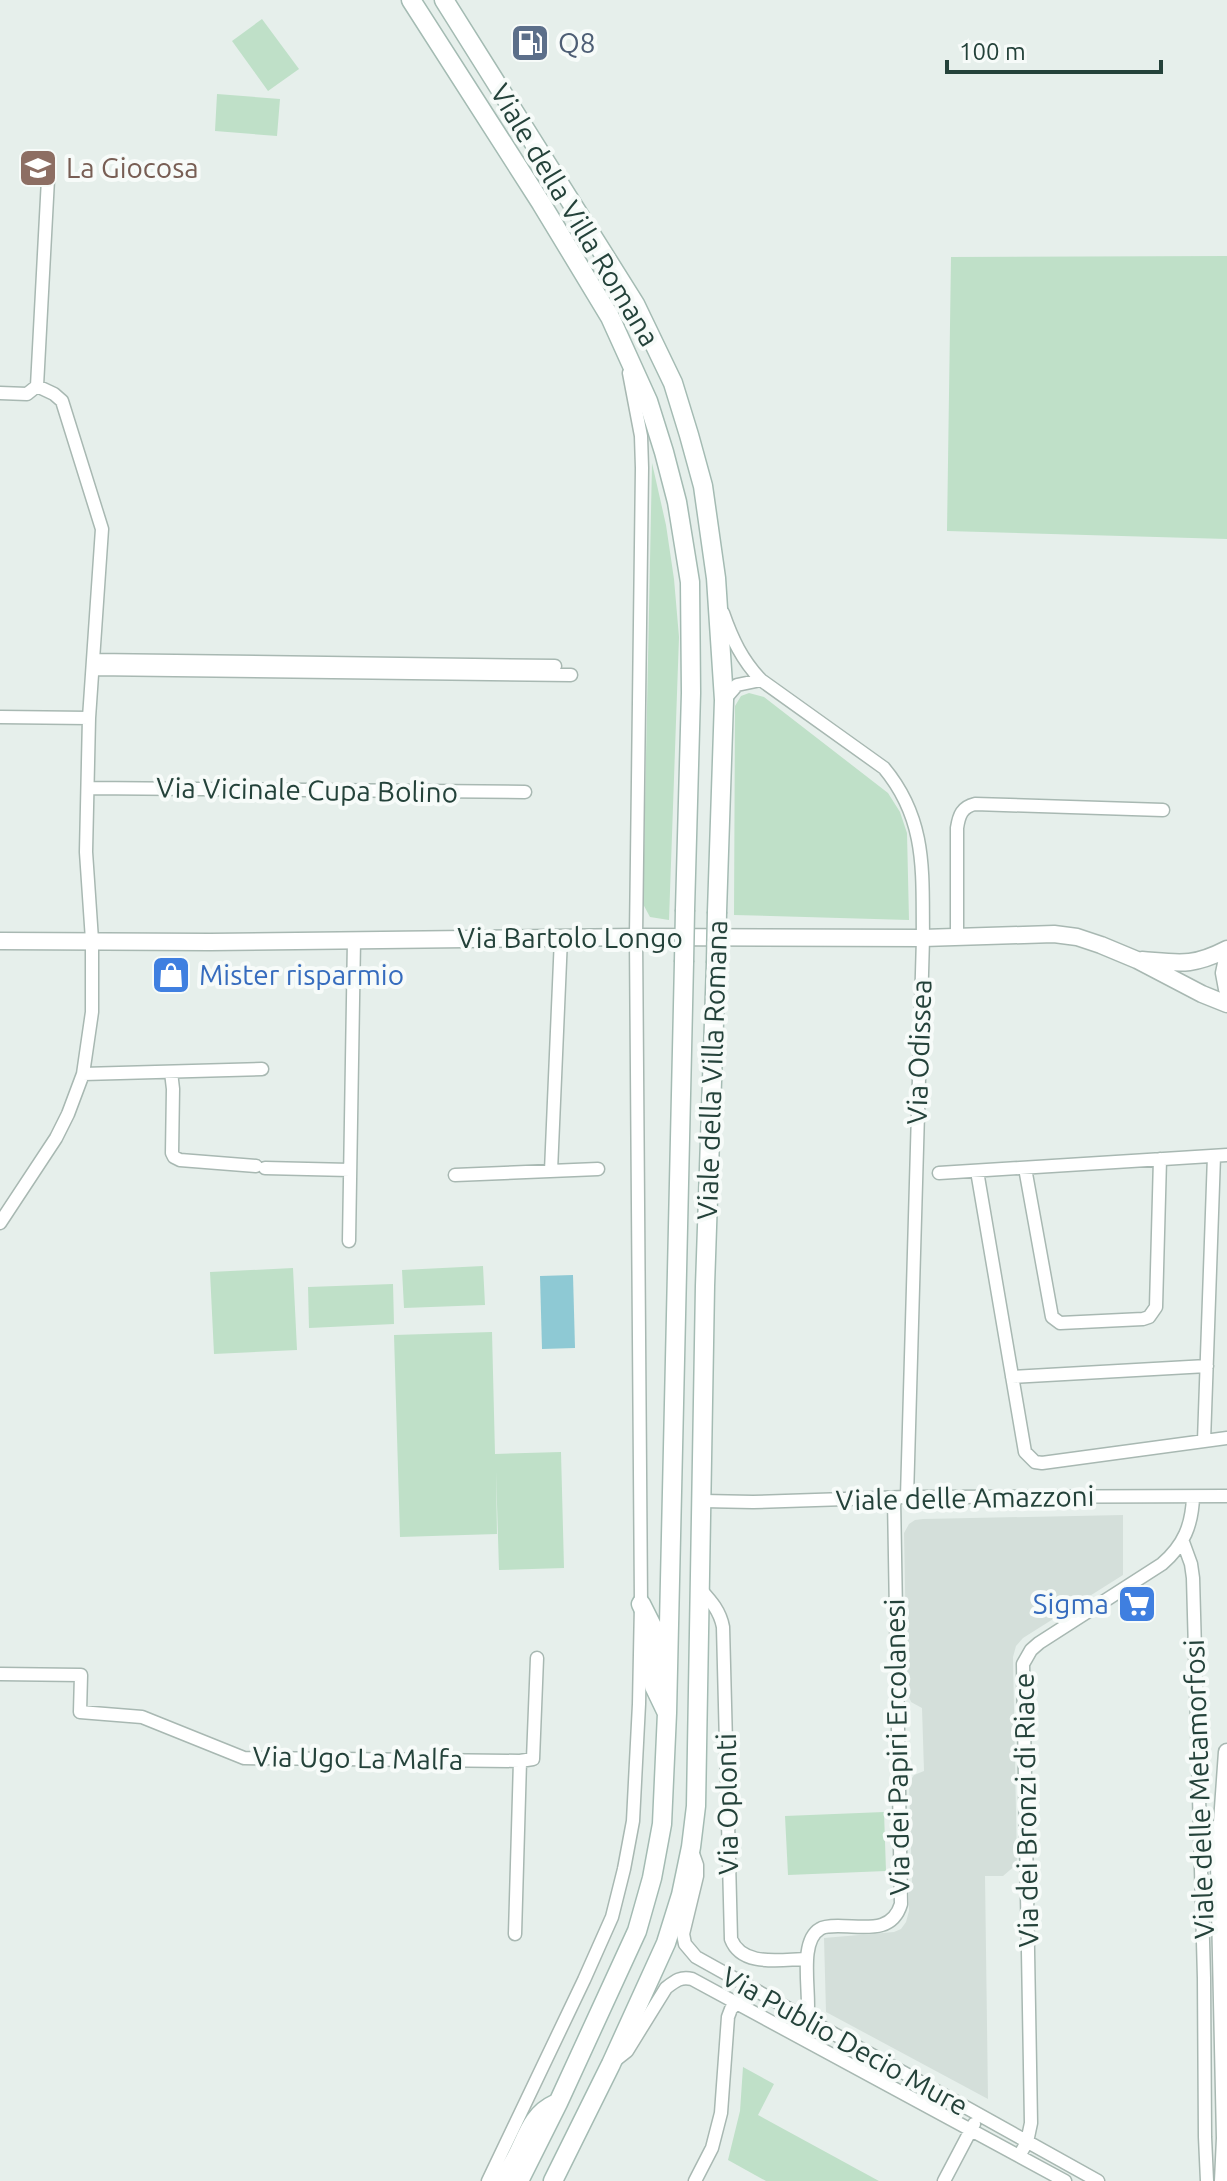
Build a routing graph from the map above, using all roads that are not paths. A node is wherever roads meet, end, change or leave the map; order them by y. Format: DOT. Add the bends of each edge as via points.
graph roads {
  1 [pos="411,0"];
  2 [pos="444,0"];
  3 [pos="48,179"];
  4 [pos="625,346"];
  5 [pos="37,386"];
  6 [pos="0,393"];
  7 [pos="717,598"];
  8 [pos="94,665"];
  9 [pos="555,666"];
  10 [pos="571,675"];
  11 [pos="761,680"];
  12 [pos="724,700"];
  13 [pos="0,717"];
  14 [pos="89,718"];
  15 [pos="88,788"];
  16 [pos="525,792"];
  17 [pos="1163,810"];
  18 [pos="636,937"];
  19 [pos="957,937"];
  20 [pos="561,938"];
  21 [pos="923,938"];
  22 [pos="92,940"];
  23 [pos="354,940"];
  24 [pos="0,941"];
  25 [pos="1227,949"];
  26 [pos="1227,959"];
  27 [pos="1137,960"];
  28 [pos="1227,989"];
  29 [pos="1227,1004"];
  30 [pos="262,1069"];
  31 [pos="171,1072"];
  32 [pos="83,1074"];
  33 [pos="1220,1155"];
  34 [pos="1160,1159"];
  35 [pos="1025,1168"];
  36 [pos="598,1169"];
  37 [pos="350,1170"];
  38 [pos="551,1171"];
  39 [pos="977,1171"];
  40 [pos="939,1173"];
  41 [pos="455,1175"];
  42 [pos="0,1223"];
  43 [pos="349,1241"];
  44 [pos="1207,1366"];
  45 [pos="1012,1377"];
  46 [pos="1227,1438"];
  47 [pos="1204,1441"];
  48 [pos="1227,1496"];
  49 [pos="907,1497"];
  50 [pos="1193,1497"];
  51 [pos="894,1498"];
  52 [pos="703,1501"];
  53 [pos="1183,1542"];
  54 [pos="701,1590"];
  55 [pos="641,1604"];
  56 [pos="537,1658"];
  57 [pos="0,1674"];
  58 [pos="667,1713"];
  59 [pos="1227,1752"];
  60 [pos="520,1761"];
  61 [pos="691,1847"];
  62 [pos="515,1934"];
  63 [pos="807,1959"];
  64 [pos="750,1989"];
  65 [pos="737,2003"];
  66 [pos="807,2020"];
  67 [pos="799,2037"];
  68 [pos="611,2064"];
  69 [pos="558,2103"];
  70 [pos="979,2116"];
  71 [pos="971,2130"];
  72 [pos="1027,2142"];
  73 [pos="1019,2156"];
  74 [pos="488,2181"];
  75 [pos="495,2181"];
  76 [pos="519,2181"];
  77 [pos="553,2181"];
  78 [pos="695,2181"];
  79 [pos="944,2181"];
  80 [pos="1065,2181"];
  81 [pos="1098,2181"];
  82 [pos="1207,2181"];
  83 [pos="1223,2181"];
  1 -- 4 [label="main road, Viale della Villa Romana"];
  2 -- 7 [label="main road, Viale della Villa Romana" via="635,304 673,383 703,486"];
  3 -- 5 [label="street"];
  4 -- 18 [label="street, Viale della Villa Romana" via="642,468"];
  4 -- 58 [label="main road, Viale della Villa Romana, bridge" via="664,452 690,582"];
  5 -- 6 [label="street" via="27,394"];
  5 -- 8 [label="street" via="62,401 102,529"];
  7 -- 11 [label="street, Via Odissea" via="733,641"];
  7 -- 12 [label="main road, Viale della Villa Romana"];
  8 -- 9 [label="street"];
  8 -- 10 [label="street"];
  8 -- 14 [label="street"];
  11 -- 12 [label="street" via="737,685"];
  11 -- 21 [label="street, Via Odissea" via="884,768 898,784 911,810 921,853"];
  12 -- 52 [label="main road, Viale della Villa Romana, bridge"];
  13 -- 14 [label="street"];
  14 -- 15 [label="street"];
  15 -- 16 [label="street, Via Vicinale Cupa Bolino"];
  15 -- 22 [label="street"];
  17 -- 19 [label="street" via="967,806 957,828"];
  18 -- 20 [label="street, Via Bartolo Longo"];
  18 -- 21 [label="street, Via Bartolo Longo"];
  18 -- 55 [label="street, Viale della Villa Romana"];
  19 -- 21 [label="street, Via Bartolo Longo"];
  19 -- 27 [label="street, Via Bartolo Longo" via="1054,934"];
  20 -- 23 [label="street, Via Bartolo Longo"];
  20 -- 38 [label="street"];
  21 -- 49 [label="street, Via Odissea"];
  22 -- 23 [label="street, Via Bartolo Longo"];
  22 -- 24 [label="street, Via Bartolo Longo"];
  22 -- 32 [label="street" via="92,1012"];
  23 -- 37 [label="street"];
  25 -- 27 [label="street, Via Bartolo Longo" via="1188,964"];
  26 -- 28 [label="street"];
  27 -- 29 [label="street, Via Bartolo Longo"];
  30 -- 31 [label="street"];
  31 -- 32 [label="street"];
  31 -- 37 [label="street" via="174,1157"];
  32 -- 42 [label="street" via="56,1138"];
  33 -- 34 [label="street"];
  33 -- 44 [label="street"];
  34 -- 35 [label="street"];
  34 -- 35 [label="street" via="1156,1307 1143,1319 1060,1323 1052,1317"];
  35 -- 39 [label="street"];
  36 -- 38 [label="street"];
  37 -- 43 [label="street"];
  38 -- 41 [label="street"];
  39 -- 40 [label="street"];
  39 -- 45 [label="street"];
  44 -- 45 [label="street"];
  44 -- 47 [label="street"];
  45 -- 47 [label="street" via="1025,1452 1035,1462"];
  46 -- 47 [label="street"];
  48 -- 50 [label="street, Viale delle Amazzoni"];
  49 -- 50 [label="street, Viale delle Amazzoni"];
  49 -- 51 [label="street, Viale delle Amazzoni"];
  50 -- 53 [label="street"];
  51 -- 52 [label="street, Viale delle Amazzoni"];
  51 -- 63 [label="street, Via dei Papiri Ercolanesi" via="901,1904 895,1919 882,1926 820,1929 812,1937"];
  52 -- 54 [label="main road, Viale della Villa Romana"];
  53 -- 72 [label="street, Via dei Bronzi di Riace" via="1162,1564 1039,1643 1023,1664 1031,2123"];
  53 -- 82 [label="street, Viale delle Metamorfosi" via="1193,1593"];
  54 -- 61 [label="main road, Viale della Villa Romana"];
  54 -- 63 [label="street, Via Oplonti" via="721,1616 723,1630 731,1939 736,1949 753,1959"];
  55 -- 58 [label="main road" via="654,1630 654,1686"];
  55 -- 74 [label="street, Viale della Villa Romana" via="633,1821 615,1905"];
  56 -- 60 [label="street" via="533,1759"];
  57 -- 60 [label="street, Via Ugo La Malfa" via="81,1675 80,1712 142,1717 244,1758"];
  58 -- 69 [label="main road, Viale della Villa Romana" via="662,1824 641,1918"];
  59 -- 83 [label="street, Viale delle Metamorfosi" via="1219,1864"];
  60 -- 62 [label="street"];
  61 -- 64 [label="street, Via Publio Decio Mure" via="697,1876 685,1944 696,1957"];
  61 -- 68 [label="main road, Viale della Villa Romana" via="666,1943"];
  63 -- 66 [label="street"];
  64 -- 65 [label="street"];
  64 -- 66 [label="street, Via Publio Decio Mure"];
  65 -- 67 [label="street, Via Publio Decio Mure"];
  65 -- 68 [label="street, Via Publio Decio Mure" via="692,1979 675,1980 627,2051"];
  65 -- 78 [label="street" via="728,2017 718,2131"];
  66 -- 67 [label="street"];
  66 -- 70 [label="street, Via Publio Decio Mure"];
  67 -- 71 [label="street, Via Publio Decio Mure"];
  68 -- 77 [label="main road, Viale della Villa Romana"];
  69 -- 75 [label="main road" via="536,2118 509,2171"];
  69 -- 76 [label="main road, Viale della Villa Romana"];
  70 -- 71 [label="street"];
  70 -- 72 [label="street, Via Publio Decio Mure"];
  71 -- 73 [label="street, Via Publio Decio Mure"];
  71 -- 79 [label="street"];
  72 -- 73 [label="street, Via dei Bronzi di Riace"];
  72 -- 81 [label="street, Via Publio Decio Mure"];
  73 -- 80 [label="street, Via Publio Decio Mure"];
}
